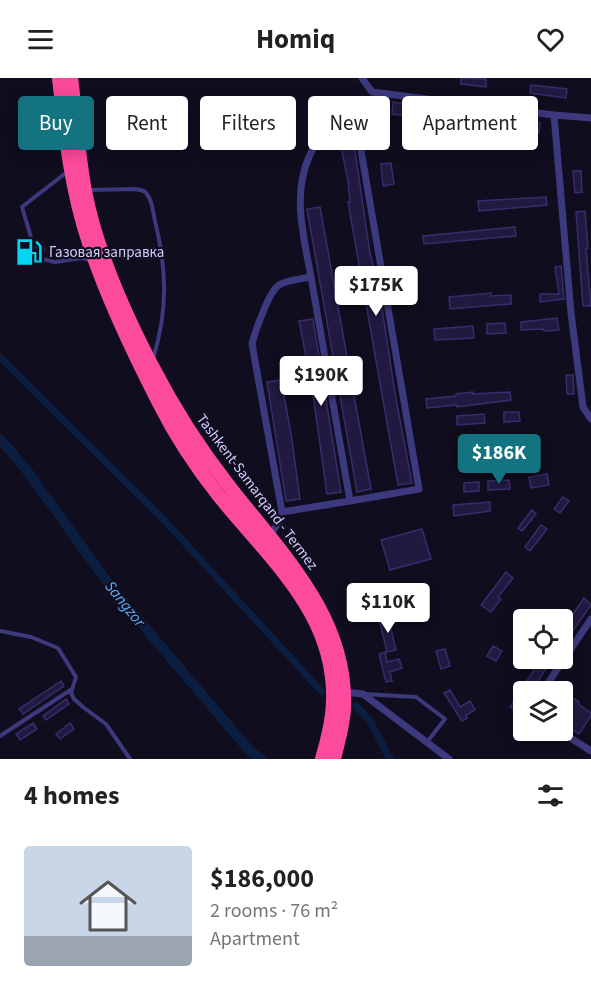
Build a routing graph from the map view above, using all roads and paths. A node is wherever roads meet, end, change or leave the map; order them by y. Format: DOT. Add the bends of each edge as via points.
graph roads {
  1 [pos="59,78"];
  2 [pos="71,78"];
  3 [pos="362,78"];
  4 [pos="554,115"];
  5 [pos="591,118"];
  6 [pos="72,167"];
  7 [pos="85,191"];
  8 [pos="33,244"];
  9 [pos="36,254"];
  10 [pos="95,261"];
  11 [pos="311,278"];
  12 [pos="151,365"];
  13 [pos="591,419"];
  14 [pos="225,492"];
  15 [pos="350,501"];
  16 [pos="282,512"];
  17 [pos="269,536"];
  18 [pos="591,619"];
  19 [pos="0,630"];
  20 [pos="549,681"];
  21 [pos="72,689"];
  22 [pos="344,692"];
  23 [pos="363,694"];
  24 [pos="0,736"];
  25 [pos="573,740"];
  26 [pos="427,743"];
  27 [pos="591,751"];
  28 [pos="329,755"];
  29 [pos="130,759"];
  30 [pos="449,759"];
  1 -- 6 [label="highway, Tashkent-Samarqand - Termez"];
  2 -- 7 [label="highway, Tashkent-Samarqand - Termez"];
  3 -- 4 [label="street" via="372,92"];
  4 -- 5 [label="street"];
  4 -- 13 [label="street" via="571,313 583,407"];
  6 -- 8 [label="lane" via="22,207"];
  6 -- 10 [label="highway, Tashkent-Samarqand - Termez"];
  7 -- 12 [label="highway, Tashkent-Samarqand - Termez" via="117,290"];
  7 -- 12 [label="lane" via="136,189 148,194 163,251 165,305"];
  9 -- 10 [label="lane" via="55,262 82,258"];
  10 -- 14 [label="highway, Tashkent-Samarqand - Termez" via="157,401 194,463"];
  11 -- 15 [label="street"];
  11 -- 15 [label="street" via="300,201 307,161 322,136 357,127 419,489"];
  11 -- 16 [label="street" via="276,287 252,344"];
  12 -- 14 [label="highway, Tashkent-Samarqand - Termez"];
  14 -- 17 [label="highway, Tashkent-Samarqand - Termez"];
  14 -- 28 [label="highway, Tashkent-Samarqand - Termez" via="289,577 316,621 329,659 333,690"];
  15 -- 16 [label="street"];
  16 -- 17 [label="street"];
  17 -- 22 [label="highway, Tashkent-Samarqand - Termez" via="297,571 324,616 339,654"];
  18 -- 20 [label="street"];
  19 -- 21 [label="lane" via="58,648 76,677"];
  21 -- 24 [label="lane"];
  21 -- 29 [label="lane" via="74,699 106,724"];
  22 -- 23 [label="street"];
  22 -- 28 [label="highway, Tashkent-Samarqand - Termez" via="343,719"];
  23 -- 26 [label="street"];
  23 -- 26 [label="lane" via="416,697 445,719"];
  25 -- 27 [label="street"];
  26 -- 30 [label="street"];
}
